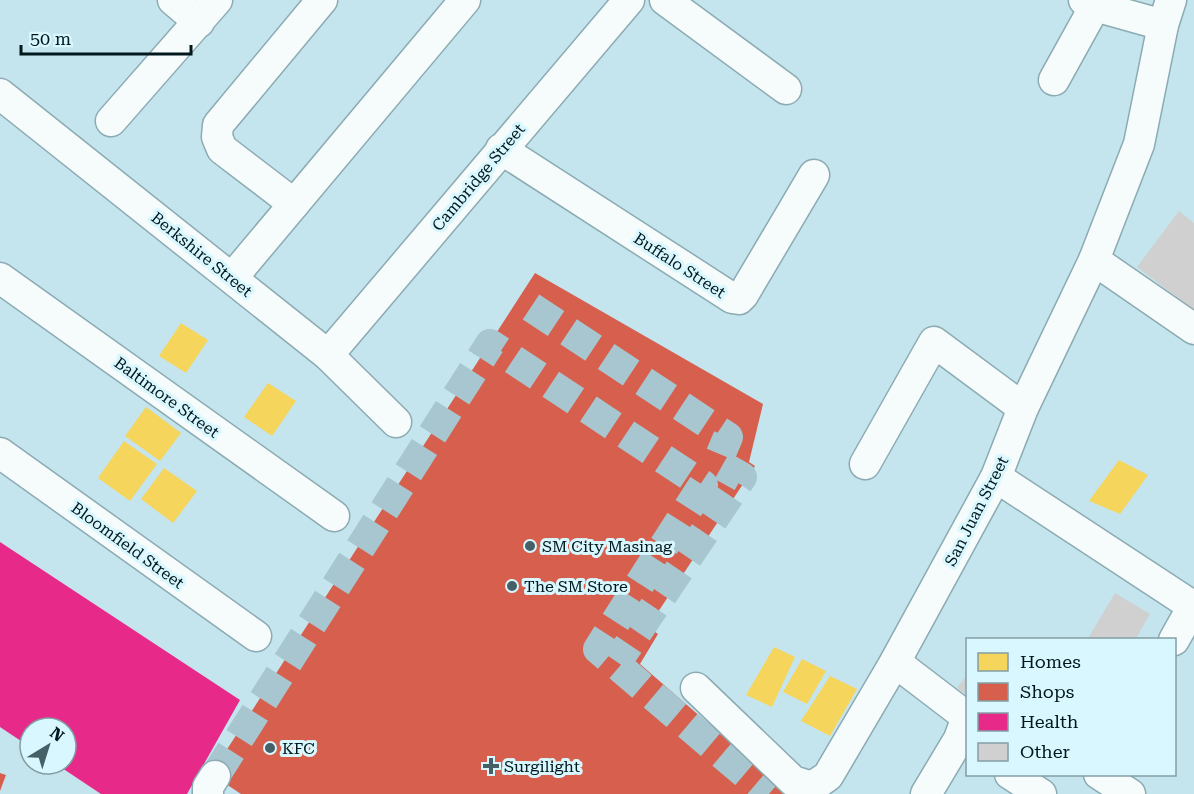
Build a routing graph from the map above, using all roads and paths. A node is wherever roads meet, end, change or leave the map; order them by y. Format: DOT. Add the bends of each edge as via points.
graph roads {
  1 [pos="173,0"];
  2 [pos="322,0"];
  3 [pos="465,0"];
  4 [pos="629,0"];
  5 [pos="665,0"];
  6 [pos="1187,0"];
  7 [pos="1090,3"];
  8 [pos="1194,5"];
  9 [pos="208,11"];
  10 [pos="1167,13"];
  11 [pos="1054,80"];
  12 [pos="786,89"];
  13 [pos="0,94"];
  14 [pos="111,121"];
  15 [pos="501,149"];
  16 [pos="814,175"];
  17 [pos="294,204"];
  18 [pos="1094,260"];
  19 [pos="0,278"];
  20 [pos="232,278"];
  21 [pos="1194,328"];
  22 [pos="328,355"];
  23 [pos="1023,408"];
  24 [pos="396,422"];
  25 [pos="0,453"];
  26 [pos="865,464"];
  27 [pos="996,477"];
  28 [pos="334,516"];
  29 [pos="1193,606"];
  30 [pos="256,636"];
  31 [pos="1175,638"];
  32 [pos="895,662"];
  33 [pos="696,688"];
  34 [pos="966,716"];
  35 [pos="966,723"];
  36 [pos="963,742"];
  37 [pos="1102,776"];
  38 [pos="926,794"];
  39 [pos="1130,794"];
  1 -- 9 [label="street"];
  2 -- 17 [label="street" via="218,125 222,149"];
  3 -- 17 [label="street"];
  4 -- 15 [label="street, Cambridge Street"];
  5 -- 12 [label="street"];
  6 -- 8 [label="street"];
  7 -- 10 [label="street"];
  7 -- 11 [label="street"];
  9 -- 14 [label="street"];
  10 -- 18 [label="street, San Juan Street" via="1139,144"];
  13 -- 20 [label="street, Berkshire Street"];
  15 -- 16 [label="street, Buffalo Street" via="732,298 743,295"];
  15 -- 22 [label="street, Cambridge Street"];
  17 -- 20 [label="street"];
  18 -- 21 [label="street"];
  18 -- 23 [label="street, San Juan Street"];
  19 -- 28 [label="street, Baltimore Street"];
  20 -- 22 [label="street, Berkshire Street"];
  22 -- 24 [label="street, Berkshire Street"];
  23 -- 26 [label="street" via="934,342"];
  23 -- 27 [label="street, San Juan Street"];
  25 -- 30 [label="street, Bloomfield Street"];
  27 -- 29 [label="street"];
  27 -- 32 [label="street, San Juan Street"];
  29 -- 31 [label="street"];
  32 -- 33 [label="street, San Juan Street" via="828,776 812,787 793,781"];
  32 -- 34 [label="street"];
  35 -- 36 [label="street"];
  36 -- 38 [label="street"];
  37 -- 39 [label="street"];
}
